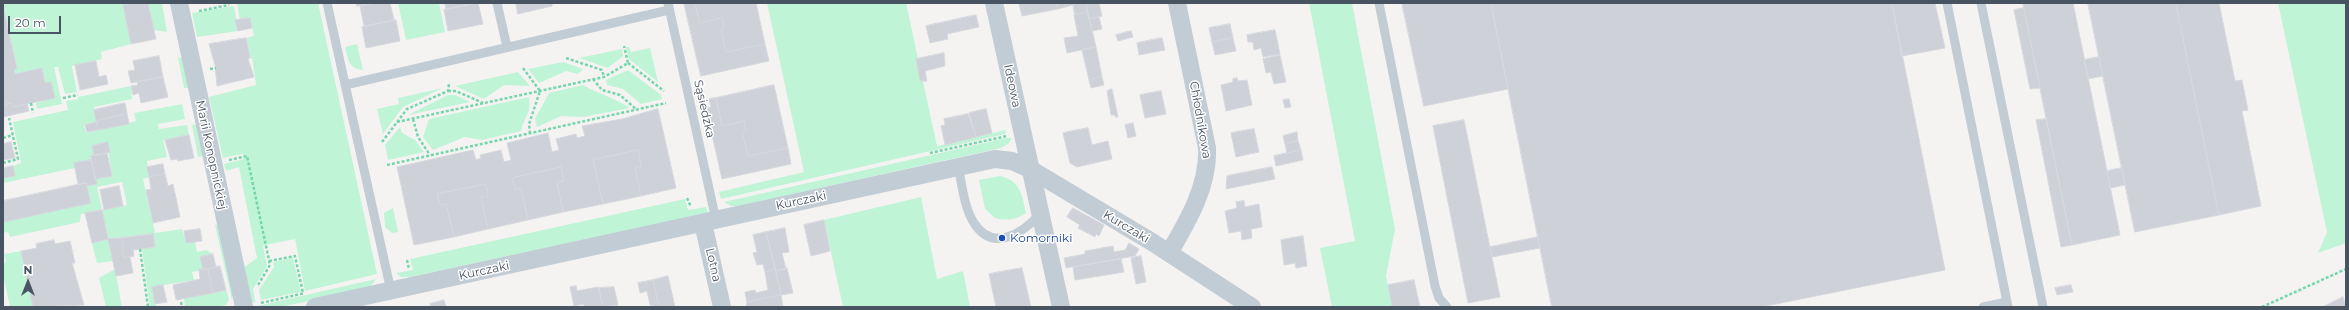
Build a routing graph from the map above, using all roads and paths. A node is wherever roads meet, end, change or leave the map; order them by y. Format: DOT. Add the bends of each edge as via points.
graph roads {
  1 [pos="179,3"];
  2 [pos="327,3"];
  3 [pos="497,3"];
  4 [pos="994,3"];
  5 [pos="1177,3"];
  6 [pos="1379,3"];
  7 [pos="1948,3"];
  8 [pos="1981,3"];
  9 [pos="229,5"];
  10 [pos="668,6"];
  11 [pos="196,11"];
  12 [pos="624,46"];
  13 [pos="507,47"];
  14 [pos="566,58"];
  15 [pos="628,63"];
  16 [pos="523,68"];
  17 [pos="604,77"];
  18 [pos="594,79"];
  19 [pos="449,84"];
  20 [pos="345,85"];
  21 [pos="448,91"];
  22 [pos="540,91"];
  23 [pos="664,91"];
  24 [pos="78,95"];
  25 [pos="63,98"];
  26 [pos="484,103"];
  27 [pos="31,104"];
  28 [pos="666,104"];
  29 [pos="637,110"];
  30 [pos="33,113"];
  31 [pos="9,118"];
  32 [pos="413,119"];
  33 [pos="397,122"];
  34 [pos="530,133"];
  35 [pos="13,135"];
  36 [pos="3,138"];
  37 [pos="382,142"];
  38 [pos="430,155"];
  39 [pos="224,161"];
  40 [pos="3,162"];
  41 [pos="387,165"];
  42 [pos="958,166"];
  43 [pos="1030,169"];
  44 [pos="1041,213"];
  45 [pos="710,221"];
  46 [pos="140,249"];
  47 [pos="1170,253"];
  48 [pos="269,261"];
  49 [pos="2346,269"];
  50 [pos="256,289"];
  51 [pos="391,291"];
  52 [pos="303,293"];
  53 [pos="181,302"];
  54 [pos="2008,305"];
  55 [pos="148,307"];
  56 [pos="182,307"];
  57 [pos="244,307"];
  58 [pos="315,307"];
  59 [pos="722,307"];
  60 [pos="1061,307"];
  61 [pos="1252,307"];
  62 [pos="1447,307"];
  63 [pos="1983,307"];
  64 [pos="2043,307"];
  65 [pos="2262,307"];
  1 -- 57 [label="street, Marii Konopnickiej"];
  2 -- 20 [label="lane"];
  3 -- 13 [label="lane"];
  4 -- 43 [label="street, Ideowa"];
  5 -- 47 [label="street, Chłodnikowa" via="1208,164 1201,190"];
  6 -- 62 [label="lane" via="1435,286"];
  7 -- 54 [label="lane"];
  8 -- 64 [label="lane"];
  9 -- 11 [label="path"];
  10 -- 13 [label="lane"];
  10 -- 45 [label="lane, Sąsiedzka"];
  12 -- 15 [label="path"];
  13 -- 20 [label="lane"];
  14 -- 17 [label="path" via="602,70"];
  15 -- 17 [label="path"];
  15 -- 23 [label="path"];
  16 -- 22 [label="path"];
  17 -- 18 [label="path"];
  18 -- 22 [label="path"];
  18 -- 29 [label="path" via="602,90 620,95"];
  19 -- 21 [label="path"];
  20 -- 51 [label="lane"];
  21 -- 26 [label="path" via="456,91"];
  21 -- 33 [label="path" via="407,109"];
  22 -- 26 [label="path"];
  22 -- 34 [label="path" via="529,124"];
  24 -- 25 [label="path"];
  26 -- 32 [label="path"];
  27 -- 30 [label="path"];
  28 -- 29 [label="path"];
  29 -- 34 [label="path"];
  31 -- 35 [label="path"];
  32 -- 33 [label="path"];
  32 -- 38 [label="path" via="418,137"];
  33 -- 37 [label="path"];
  34 -- 38 [label="path"];
  35 -- 36 [label="path"];
  35 -- 40 [label="path" via="18,159"];
  38 -- 41 [label="path"];
  39 -- 48 [label="path" via="247,156"];
  42 -- 43 [label="street, Kurczaki" via="995,159 1012,161"];
  42 -- 44 [label="lane" via="969,212 974,222 986,234 1002,238 1012,237 1029,228"];
  42 -- 45 [label="street, Kurczaki"];
  43 -- 44 [label="street"];
  43 -- 47 [label="street, Kurczaki"];
  44 -- 60 [label="street"];
  45 -- 51 [label="street, Kurczaki"];
  45 -- 59 [label="street, Lotna"];
  46 -- 55 [label="path"];
  47 -- 61 [label="street, Kurczaki"];
  48 -- 50 [label="path" via="270,265"];
  48 -- 52 [label="path" via="295,256"];
  49 -- 65 [label="path"];
  51 -- 58 [label="street, Kurczaki"];
  53 -- 56 [label="path"];
  54 -- 63 [label="lane"];
}
